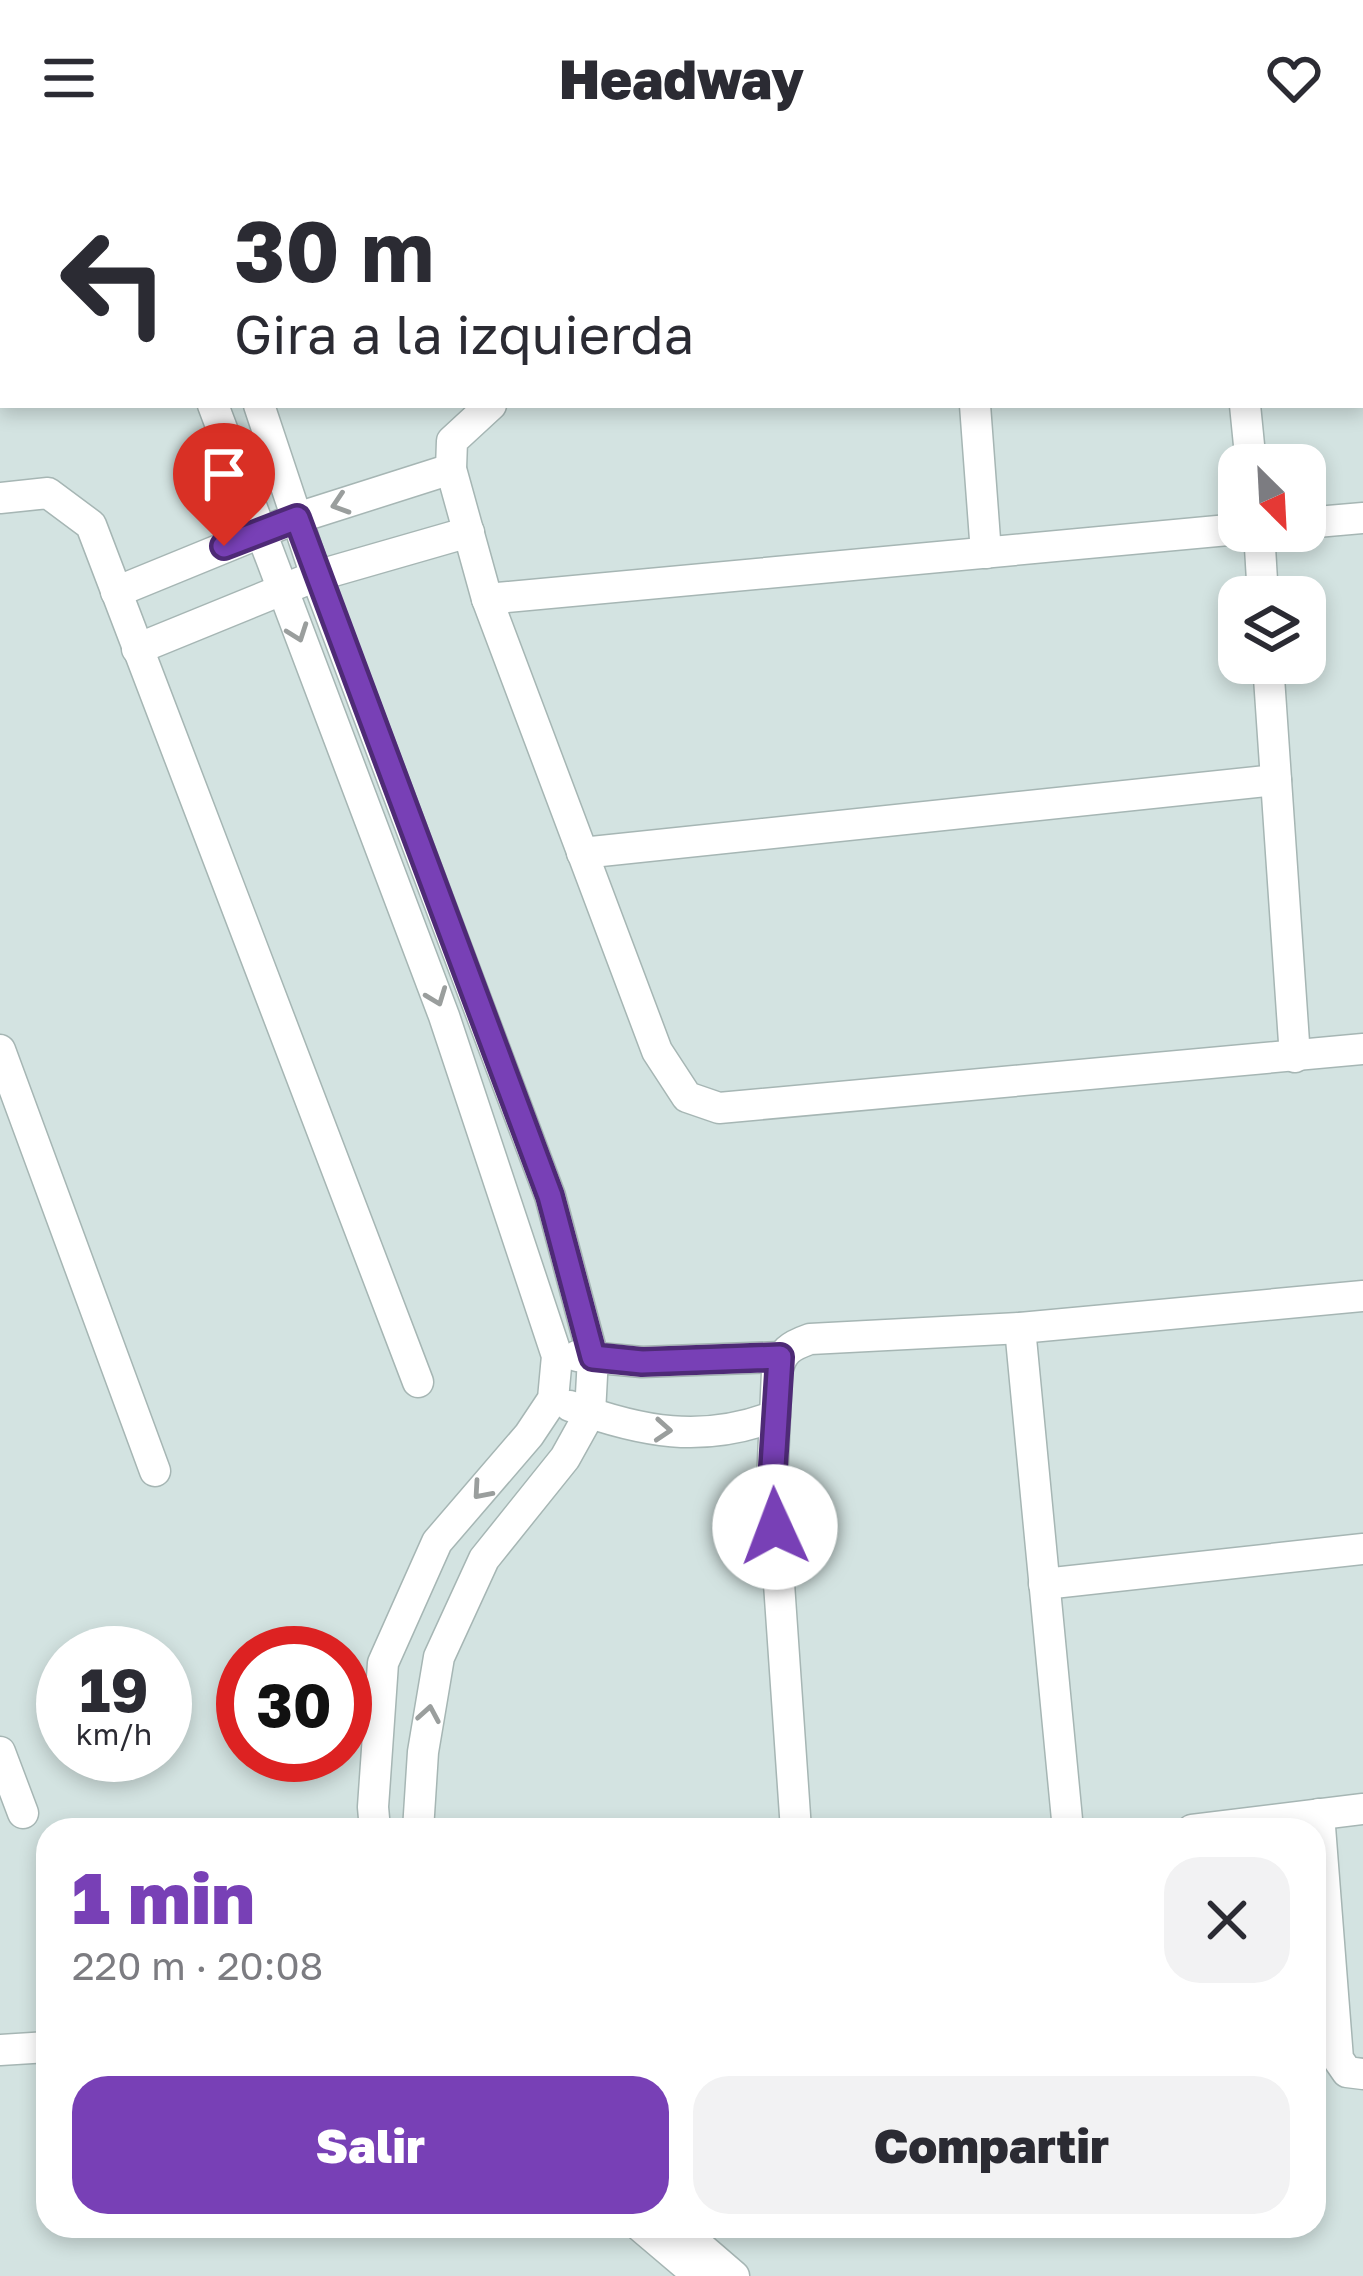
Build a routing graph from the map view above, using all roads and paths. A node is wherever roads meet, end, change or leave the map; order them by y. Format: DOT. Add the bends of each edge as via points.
graph roads {
  1 [pos="214,408"];
  2 [pos="260,408"];
  3 [pos="488,408"];
  4 [pos="975,408"];
  5 [pos="1245,408"];
  6 [pos="1249,444"];
  7 [pos="451,469"];
  8 [pos="0,499"];
  9 [pos="297,518"];
  10 [pos="1363,518"];
  11 [pos="1326,521"];
  12 [pos="260,531"];
  13 [pos="1218,531"];
  14 [pos="469,532"];
  15 [pos="986,553"];
  16 [pos="316,576"];
  17 [pos="281,588"];
  18 [pos="116,592"];
  19 [pos="487,598"];
  20 [pos="137,649"];
  21 [pos="1269,684"];
  22 [pos="1276,780"];
  23 [pos="582,853"];
  24 [pos="1363,1049"];
  25 [pos="1294,1057"];
  26 [pos="1,1058"];
  27 [pos="1363,1296"];
  28 [pos="1020,1328"];
  29 [pos="557,1356"];
  30 [pos="593,1357"];
  31 [pos="780,1357"];
  32 [pos="418,1382"];
  33 [pos="554,1399"];
  34 [pos="590,1413"];
  35 [pos="775,1416"];
  36 [pos="155,1471"];
  37 [pos="1363,1549"];
  38 [pos="1044,1584"];
  39 [pos="0,1752"];
  40 [pos="1363,1809"];
  41 [pos="22,1813"];
  42 [pos="1319,1814"];
  43 [pos="374,1818"];
  44 [pos="419,1818"];
  45 [pos="795,1818"];
  46 [pos="1066,1818"];
  47 [pos="1287,1818"];
  48 [pos="1319,1818"];
  49 [pos="1326,1904"];
  50 [pos="36,2048"];
  51 [pos="0,2050"];
  52 [pos="1363,2074"];
  53 [pos="654,2238"];
  54 [pos="690,2238"];
  55 [pos="699,2276"];
  56 [pos="734,2276"];
  1 -- 12 [label="street"];
  2 -- 9 [label="street"];
  3 -- 7 [label="street" via="452,441"];
  4 -- 15 [label="street"];
  5 -- 6 [label="street"];
  7 -- 9 [label="street, one-way"];
  7 -- 14 [label="street"];
  8 -- 18 [label="street" via="48,493 91,525"];
  9 -- 12 [label="street"];
  9 -- 16 [label="street"];
  10 -- 11 [label="street"];
  12 -- 17 [label="street"];
  12 -- 18 [label="street"];
  13 -- 15 [label="street"];
  14 -- 16 [label="street"];
  14 -- 19 [label="street"];
  15 -- 19 [label="street"];
  16 -- 17 [label="street"];
  16 -- 30 [label="street" via="550,1196"];
  17 -- 20 [label="street"];
  17 -- 29 [label="street, one-way" via="444,1016"];
  18 -- 20 [label="street"];
  19 -- 23 [label="street"];
  20 -- 32 [label="street"];
  21 -- 22 [label="street"];
  22 -- 23 [label="street"];
  22 -- 25 [label="street"];
  23 -- 25 [label="street" via="657,1051 687,1096 719,1108"];
  24 -- 25 [label="street"];
  26 -- 36 [label="street"];
  27 -- 28 [label="street"];
  28 -- 31 [label="street" via="810,1339"];
  28 -- 38 [label="street"];
  29 -- 30 [label="street"];
  29 -- 33 [label="street"];
  30 -- 31 [label="street"];
  30 -- 34 [label="street"];
  31 -- 35 [label="street"];
  33 -- 34 [label="street"];
  33 -- 43 [label="street, one-way" via="437,1542 383,1663"];
  34 -- 35 [label="street, one-way" via="660,1432 736,1428"];
  44 -- 34 [label="street, one-way" via="439,1658 484,1559 565,1458"];
  35 -- 45 [label="street" via="772,1482"];
  37 -- 38 [label="street"];
  38 -- 46 [label="street"];
  39 -- 41 [label="street"];
  40 -- 42 [label="street"];
  42 -- 47 [label="street"];
  42 -- 48 [label="street"];
  49 -- 52 [label="street" via="1338,2059 1347,2072"];
  50 -- 51 [label="street"];
  53 -- 55 [label="street"];
  54 -- 56 [label="street"];
}
